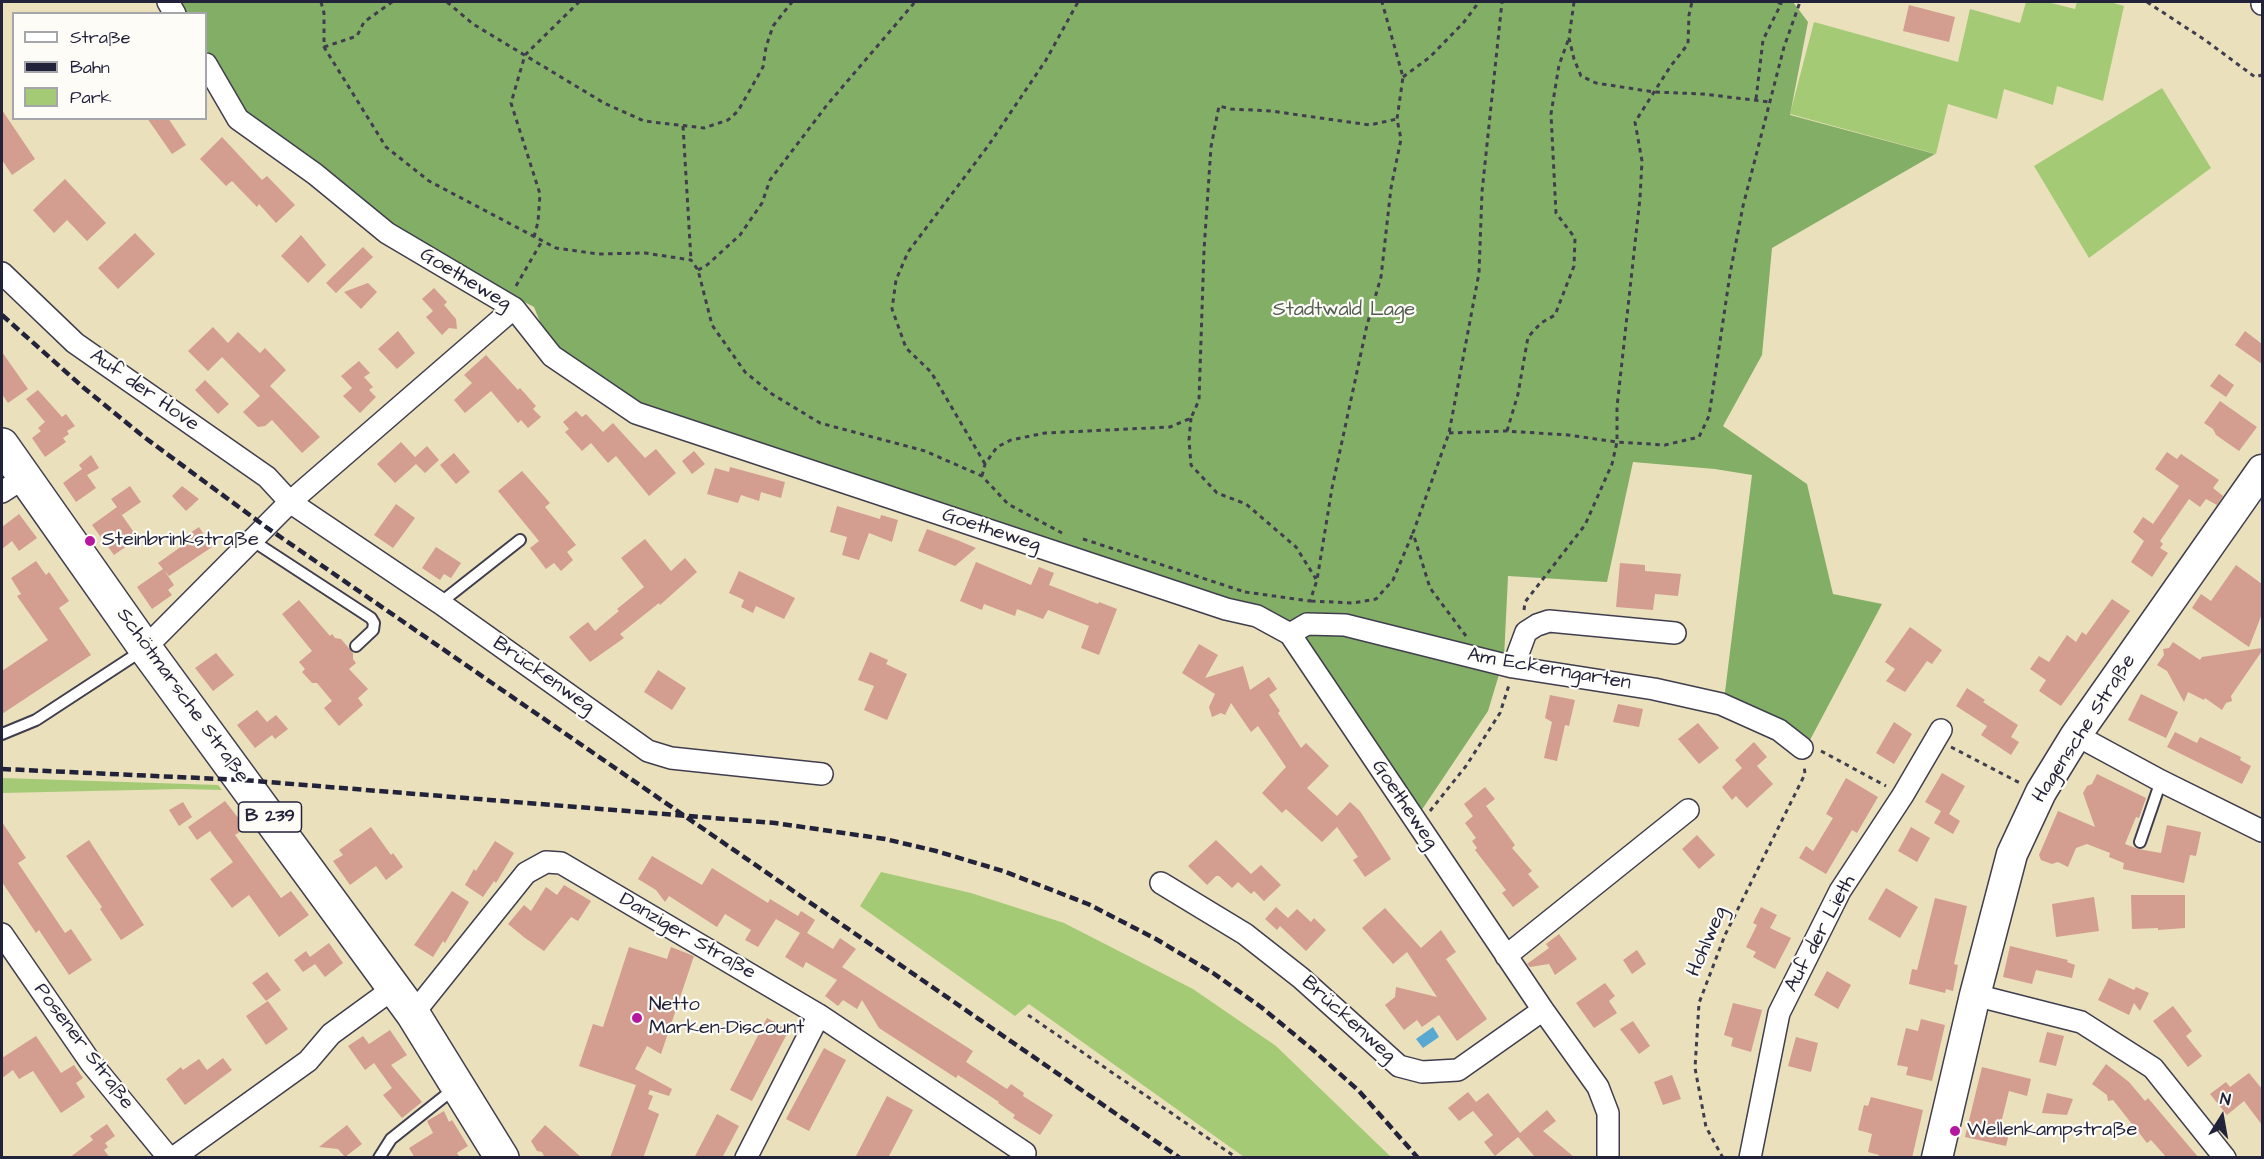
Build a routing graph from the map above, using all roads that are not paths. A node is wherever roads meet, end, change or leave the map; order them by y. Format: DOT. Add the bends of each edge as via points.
graph roads {
  1 [pos="207,66"];
  2 [pos="2,273"];
  3 [pos="514,308"];
  4 [pos="2,445"];
  5 [pos="2262,470"];
  6 [pos="13,485"];
  7 [pos="290,502"];
  8 [pos="520,540"];
  9 [pos="253,541"];
  10 [pos="440,603"];
  11 [pos="1674,633"];
  12 [pos="1290,634"];
  13 [pos="356,646"];
  14 [pos="145,648"];
  15 [pos="1513,667"];
  16 [pos="1941,730"];
  17 [pos="2,734"];
  18 [pos="2076,735"];
  19 [pos="1802,748"];
  20 [pos="822,774"];
  21 [pos="2161,781"];
  22 [pos="1688,810"];
  23 [pos="2262,831"];
  24 [pos="2140,842"];
  25 [pos="1161,883"];
  26 [pos="2,934"];
  27 [pos="1506,956"];
  28 [pos="394,988"];
  29 [pos="1975,995"];
  30 [pos="1542,1010"];
  31 [pos="413,1014"];
  32 [pos="819,1016"];
  33 [pos="458,1086"];
  34 [pos="1023,1155"];
  35 [pos="169,1158"];
  36 [pos="173,1158"];
  37 [pos="379,1158"];
  38 [pos="502,1158"];
  39 [pos="746,1158"];
  40 [pos="1608,1158"];
  41 [pos="1750,1158"];
  42 [pos="1938,1158"];
  43 [pos="2225,1158"];
  1 -- 3 [label="street, Goetheweg" via="238,119 315,174 387,233"];
  2 -- 7 [label="street, Auf der Hove" via="75,343 267,477"];
  3 -- 7 [label="street"];
  3 -- 12 [label="street, Goetheweg" via="552,356 636,414 1257,616"];
  4 -- 6 [label="main road, Schötmarsche Straße / B 239"];
  5 -- 18 [label="street, Hagensche Straße"];
  6 -- 14 [label="main road, Schötmarsche Straße / B 239"];
  7 -- 9 [label="street"];
  7 -- 10 [label="street, Brückenweg"];
  8 -- 10 [label="lane"];
  9 -- 13 [label="lane" via="371,618 373,630"];
  9 -- 14 [label="street"];
  10 -- 20 [label="street, Brückenweg" via="648,751 671,758"];
  11 -- 15 [label="street" via="1549,621 1526,632"];
  12 -- 15 [label="street, Am Eckerngarten" via="1307,624 1345,625"];
  12 -- 27 [label="street, Goetheweg"];
  14 -- 17 [label="lane" via="36,720"];
  14 -- 28 [label="main road, Schötmarsche Straße / B 239"];
  15 -- 19 [label="street, Am Eckerngarten" via="1721,704 1779,730"];
  16 -- 41 [label="street, Auf der Lieth" via="1840,891 1779,1013"];
  18 -- 21 [label="street"];
  18 -- 29 [label="street, Hagensche Straße" via="2041,792 2012,854"];
  21 -- 23 [label="street"];
  21 -- 24 [label="lane"];
  22 -- 27 [label="street"];
  25 -- 30 [label="street, Brückenweg" via="1245,934 1301,978 1399,1066 1422,1072 1458,1070"];
  26 -- 35 [label="street, Posener Straße" via="91,1063"];
  27 -- 30 [label="street, Goetheweg"];
  28 -- 31 [label="main road, Schötmarsche Straße / B 239"];
  28 -- 36 [label="street" via="331,1034 308,1061"];
  29 -- 42 [label="street, Hagensche Straße"];
  29 -- 43 [label="street" via="2081,1022 2153,1068"];
  30 -- 40 [label="street, Goetheweg" via="1598,1087 1608,1113"];
  31 -- 32 [label="street, Danziger Straße" via="526,873 546,862 561,863"];
  31 -- 33 [label="main road, Schötmarsche Straße / B 239"];
  32 -- 34 [label="street, Danziger Straße"];
  32 -- 39 [label="street"];
  33 -- 37 [label="lane" via="391,1139"];
  33 -- 38 [label="main road, Schötmarsche Straße / B 239"];
}
